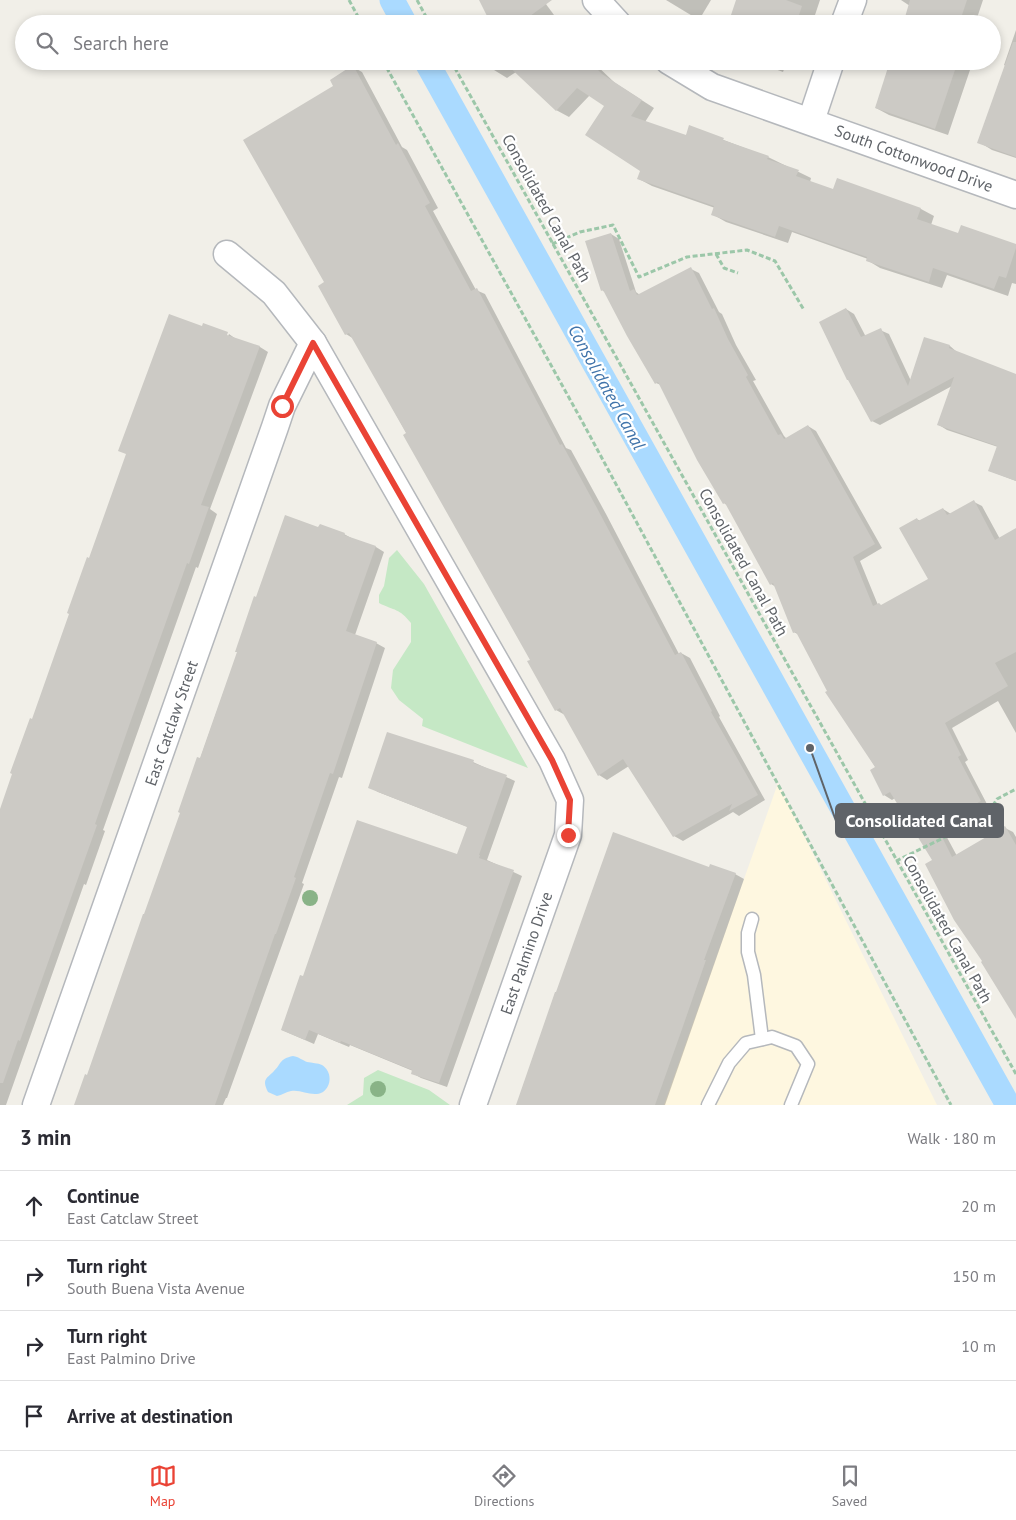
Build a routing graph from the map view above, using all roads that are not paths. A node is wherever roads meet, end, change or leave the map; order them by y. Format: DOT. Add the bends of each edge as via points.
graph roads {
  1 [pos="596,0"];
  2 [pos="853,0"];
  3 [pos="610,15"];
  4 [pos="847,15"];
  5 [pos="684,70"];
  6 [pos="828,70"];
  7 [pos="811,122"];
  8 [pos="1016,195"];
  9 [pos="228,254"];
  10 [pos="313,343"];
  11 [pos="752,919"];
  12 [pos="762,1039"];
  13 [pos="36,1105"];
  14 [pos="473,1105"];
  15 [pos="708,1105"];
  16 [pos="791,1105"];
  1 -- 3 [label="street"];
  2 -- 4 [label="street"];
  5 -- 7 [label="street, South Cottonwood Drive" via="712,87"];
  6 -- 7 [label="street"];
  7 -- 8 [label="street, South Cottonwood Drive"];
  9 -- 10 [label="street" via="274,293"];
  10 -- 13 [label="street, East Catclaw Street" via="277,420"];
  10 -- 14 [label="street, East Palmino Drive" via="552,760 570,800 568,835"];
  11 -- 12 [label="lane" via="748,952"];
  12 -- 15 [label="lane" via="746,1043 729,1063"];
  12 -- 16 [label="lane" via="772,1037 796,1046 808,1064"];
}
